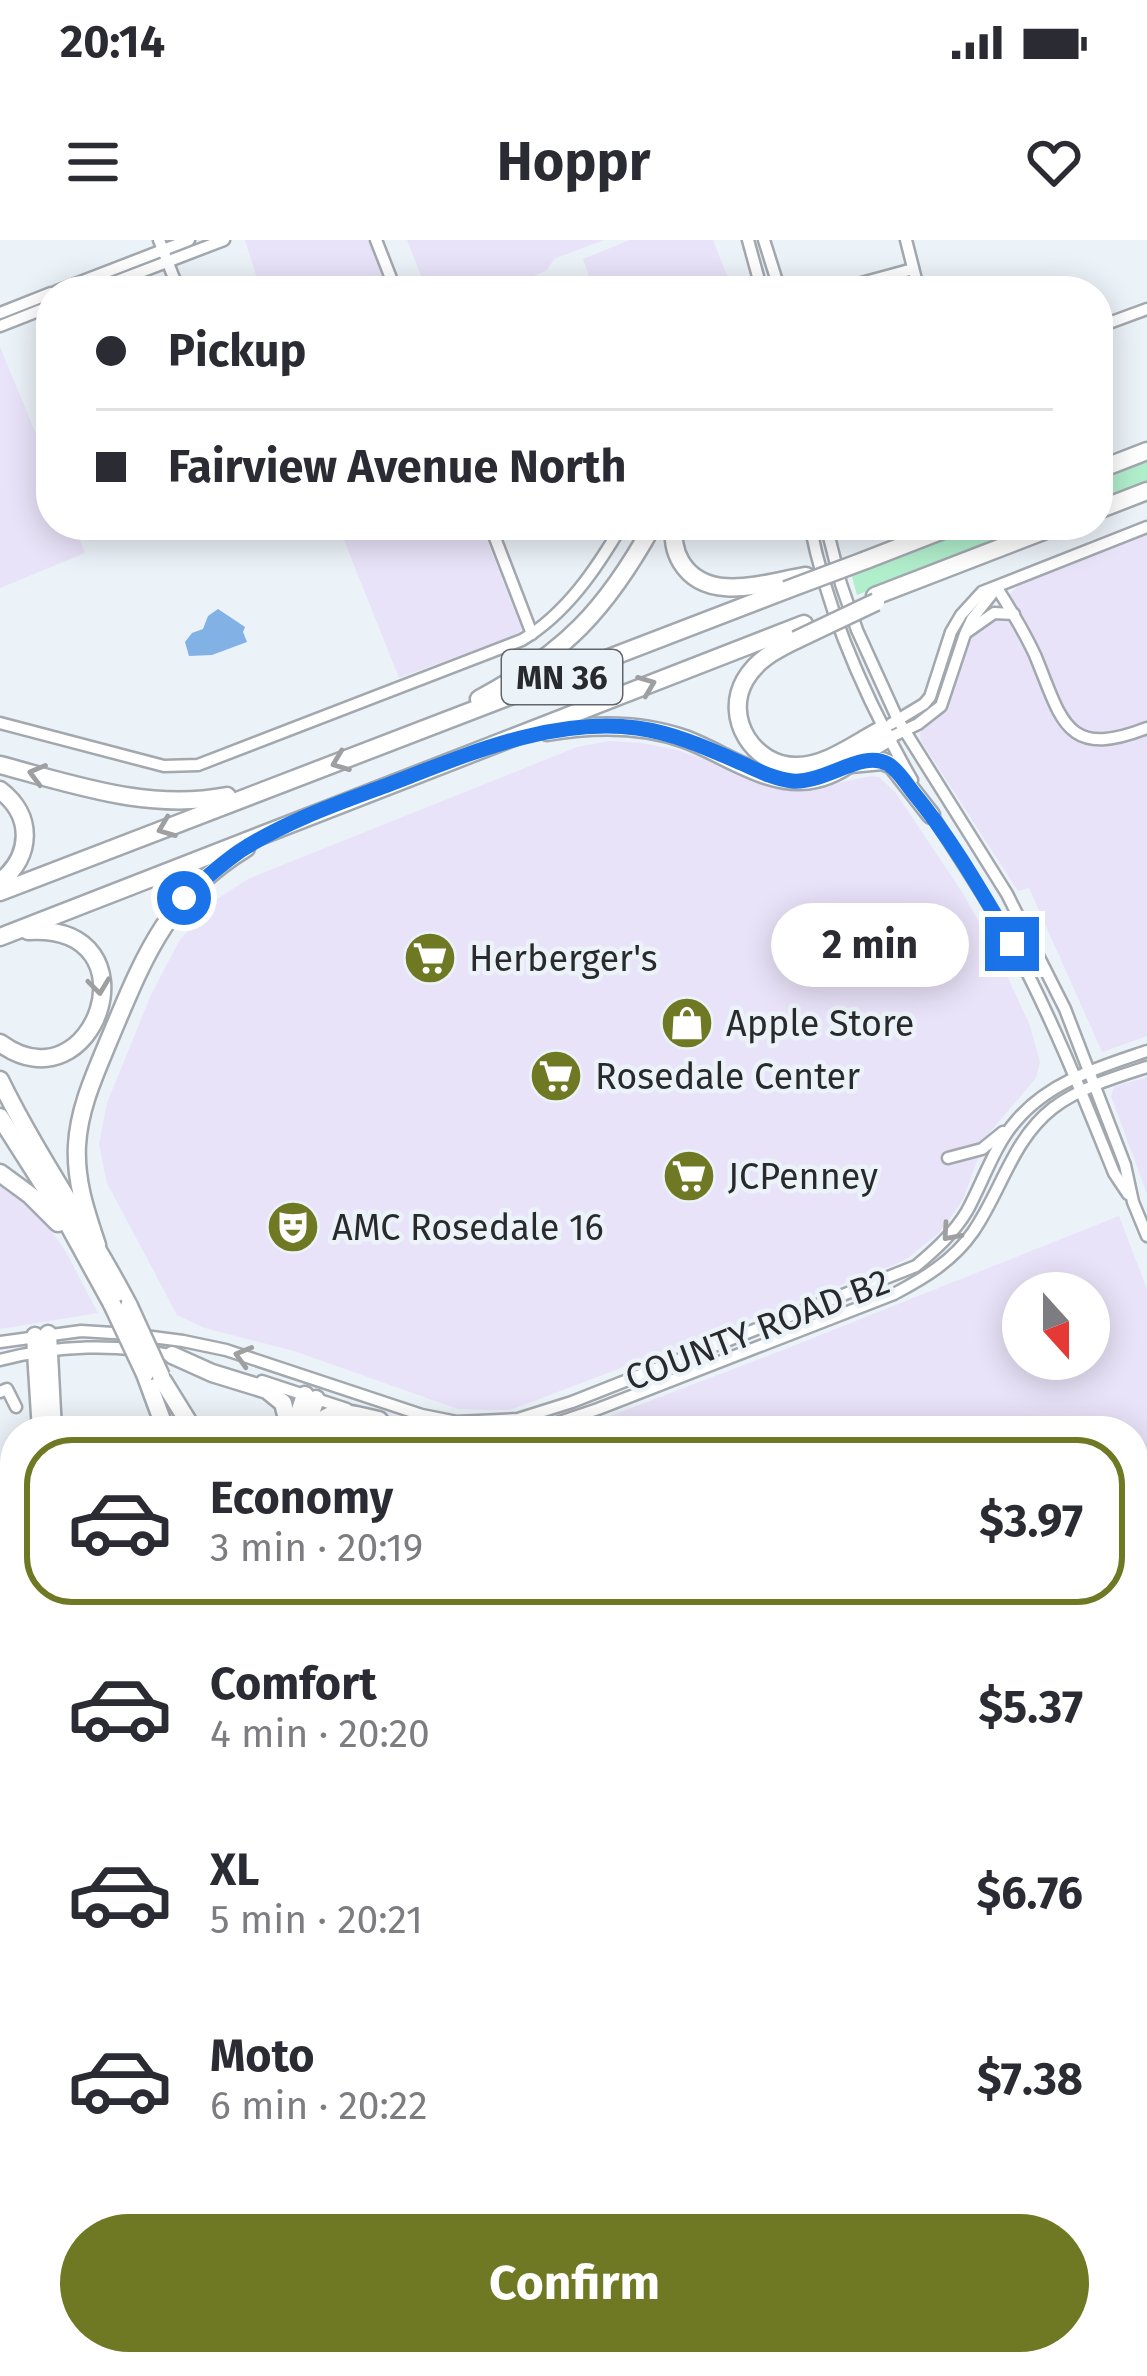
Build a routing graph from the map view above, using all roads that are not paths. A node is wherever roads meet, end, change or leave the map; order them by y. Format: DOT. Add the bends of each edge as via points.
graph roads {
  1 [pos="189,240"];
  2 [pos="224,240"];
  3 [pos="376,240"];
  4 [pos="748,240"];
  5 [pos="764,240"];
  6 [pos="906,240"];
  7 [pos="163,250"];
  8 [pos="913,269"];
  9 [pos="96,276"];
  10 [pos="117,276"];
  11 [pos="390,276"];
  12 [pos="758,276"];
  13 [pos="775,276"];
  14 [pos="887,276"];
  15 [pos="915,276"];
  16 [pos="36,301"];
  17 [pos="1147,309"];
  18 [pos="36,310"];
  19 [pos="1,319"];
  20 [pos="1113,321"];
  21 [pos="1147,451"];
  22 [pos="1113,464"];
  23 [pos="1147,491"];
  24 [pos="1113,504"];
  25 [pos="1147,527"];
  26 [pos="496,540"];
  27 [pos="612,540"];
  28 [pos="644,540"];
  29 [pos="674,540"];
  30 [pos="813,540"];
  31 [pos="830,540"];
  32 [pos="917,540"];
  33 [pos="1019,540"];
  34 [pos="784,585"];
  35 [pos="997,588"];
  36 [pos="1014,614"];
  37 [pos="800,632"];
  38 [pos="532,634"];
  39 [pos="964,634"];
  40 [pos="0,723"];
  41 [pos="1147,728"];
  42 [pos="893,729"];
  43 [pos="406,737"];
  44 [pos="460,758"];
  45 [pos="850,764"];
  46 [pos="0,765"];
  47 [pos="275,787"];
  48 [pos="0,790"];
  49 [pos="316,812"];
  50 [pos="932,814"];
  51 [pos="0,882"];
  52 [pos="0,892"];
  53 [pos="7,934"];
  54 [pos="0,1043"];
  55 [pos="1147,1051"];
  56 [pos="1147,1067"];
  57 [pos="1089,1071"];
  58 [pos="1074,1077"];
  59 [pos="0,1080"];
  60 [pos="1094,1087"];
  61 [pos="1081,1093"];
  62 [pos="0,1117"];
  63 [pos="1011,1127"];
  64 [pos="948,1158"];
  65 [pos="0,1173"];
  66 [pos="1133,1202"];
  67 [pos="1147,1236"];
  68 [pos="97,1245"];
  69 [pos="98,1278"];
  70 [pos="120,1305"];
  71 [pos="0,1342"];
  72 [pos="42,1343"];
  73 [pos="172,1355"];
  74 [pos="0,1360"];
  75 [pos="154,1380"];
  76 [pos="314,1388"];
  77 [pos="0,1392"];
  78 [pos="592,1394"];
  79 [pos="16,1406"];
  80 [pos="598,1409"];
  81 [pos="41,1416"];
  82 [pos="51,1416"];
  83 [pos="160,1416"];
  84 [pos="172,1416"];
  85 [pos="182,1416"];
  86 [pos="287,1416"];
  87 [pos="299,1416"];
  88 [pos="311,1416"];
  89 [pos="325,1416"];
  90 [pos="360,1416"];
  91 [pos="371,1416"];
  92 [pos="427,1416"];
  93 [pos="527,1416"];
  94 [pos="577,1416"];
  1 -- 7 [label="street"];
  2 -- 7 [label="street"];
  3 -- 11 [label="street"];
  4 -- 12 [label="street"];
  5 -- 13 [label="street"];
  6 -- 8 [label="street"];
  7 -- 9 [label="street"];
  7 -- 10 [label="street"];
  8 -- 14 [label="street"];
  8 -- 15 [label="street"];
  16 -- 19 [label="street"];
  17 -- 20 [label="street"];
  18 -- 19 [label="street"];
  21 -- 22 [label="highway"];
  23 -- 24 [label="highway"];
  25 -- 35 [label="street"];
  26 -- 38 [label="street"];
  27 -- 38 [label="street" via="577,591"];
  28 -- 43 [label="highway" via="608,598 556,652"];
  29 -- 34 [label="highway" via="685,568 703,581"];
  30 -- 42 [label="street" via="838,626"];
  31 -- 42 [label="street"];
  32 -- 34 [label="highway, bridge"];
  33 -- 37 [label="highway, MN 36, bridge"];
  34 -- 43 [label="highway, MN 36"];
  35 -- 36 [label="street"];
  35 -- 39 [label="street"];
  35 -- 42 [label="street" via="961,615 934,691"];
  36 -- 39 [label="street" via="994,613"];
  36 -- 41 [label="street" via="1067,725 1103,741"];
  37 -- 42 [label="highway" via="741,688 741,729 756,751 776,763 808,765"];
  44 -- 37 [label="highway, MN 36, one-way"];
  38 -- 40 [label="street" via="186,767"];
  39 -- 42 [label="street" via="941,706"];
  42 -- 45 [label="highway"];
  42 -- 50 [label="street"];
  42 -- 57 [label="street" via="1016,908"];
  43 -- 47 [label="highway, MN 36, one-way"];
  44 -- 45 [label="highway" via="542,733 617,726 686,740 785,780 821,778"];
  44 -- 49 [label="highway, MN 36"];
  45 -- 50 [label="highway" via="892,766"];
  47 -- 46 [label="highway, one-way" via="164,802"];
  47 -- 52 [label="highway, MN 36, one-way"];
  48 -- 51 [label="highway" via="17,807 26,838"];
  49 -- 53 [label="highway, MN 36"];
  49 -- 68 [label="highway" via="218,868 184,898 147,951 80,1121 76,1172"];
  50 -- 58 [label="street" via="1012,944"];
  53 -- 54 [label="highway, one-way" via="56,932 85,948 100,971 102,1005 87,1034 49,1057"];
  55 -- 57 [label="street, COUNTY ROAD B2"];
  56 -- 60 [label="street, COUNTY ROAD B2"];
  57 -- 58 [label="street, COUNTY ROAD B2"];
  57 -- 60 [label="street"];
  58 -- 61 [label="street"];
  58 -- 63 [label="street, COUNTY ROAD B2"];
  59 -- 68 [label="highway"];
  60 -- 61 [label="street, COUNTY ROAD B2"];
  60 -- 66 [label="street"];
  61 -- 66 [label="street"];
  61 -- 80 [label="street, COUNTY ROAD B2" via="1026,1136 972,1233 932,1274"];
  62 -- 69 [label="highway"];
  63 -- 64 [label="street" via="982,1149"];
  63 -- 78 [label="street, COUNTY ROAD B2, one-way" via="964,1216 916,1266"];
  65 -- 69 [label="highway" via="53,1217"];
  66 -- 67 [label="street"];
  68 -- 70 [label="highway"];
  69 -- 70 [label="highway"];
  70 -- 75 [label="highway, bridge"];
  71 -- 72 [label="street, COUNTY ROAD B2"];
  72 -- 73 [label="street, COUNTY ROAD B2"];
  72 -- 74 [label="street, COUNTY ROAD B2"];
  76 -- 72 [label="street, COUNTY ROAD B2, one-way" via="226,1350 154,1336 106,1332"];
  72 -- 81 [label="highway"];
  72 -- 82 [label="highway"];
  73 -- 76 [label="street, COUNTY ROAD B2"];
  73 -- 86 [label="highway" via="267,1390"];
  75 -- 83 [label="highway"];
  75 -- 84 [label="highway"];
  75 -- 85 [label="highway"];
  76 -- 87 [label="highway"];
  76 -- 88 [label="highway"];
  76 -- 91 [label="street, COUNTY ROAD B2"];
  76 -- 92 [label="street, COUNTY ROAD B2"];
  77 -- 79 [label="street" via="8,1389"];
  78 -- 80 [label="street"];
  78 -- 93 [label="street, COUNTY ROAD B2"];
  80 -- 94 [label="street, COUNTY ROAD B2"];
  89 -- 90 [label="highway"];
}
